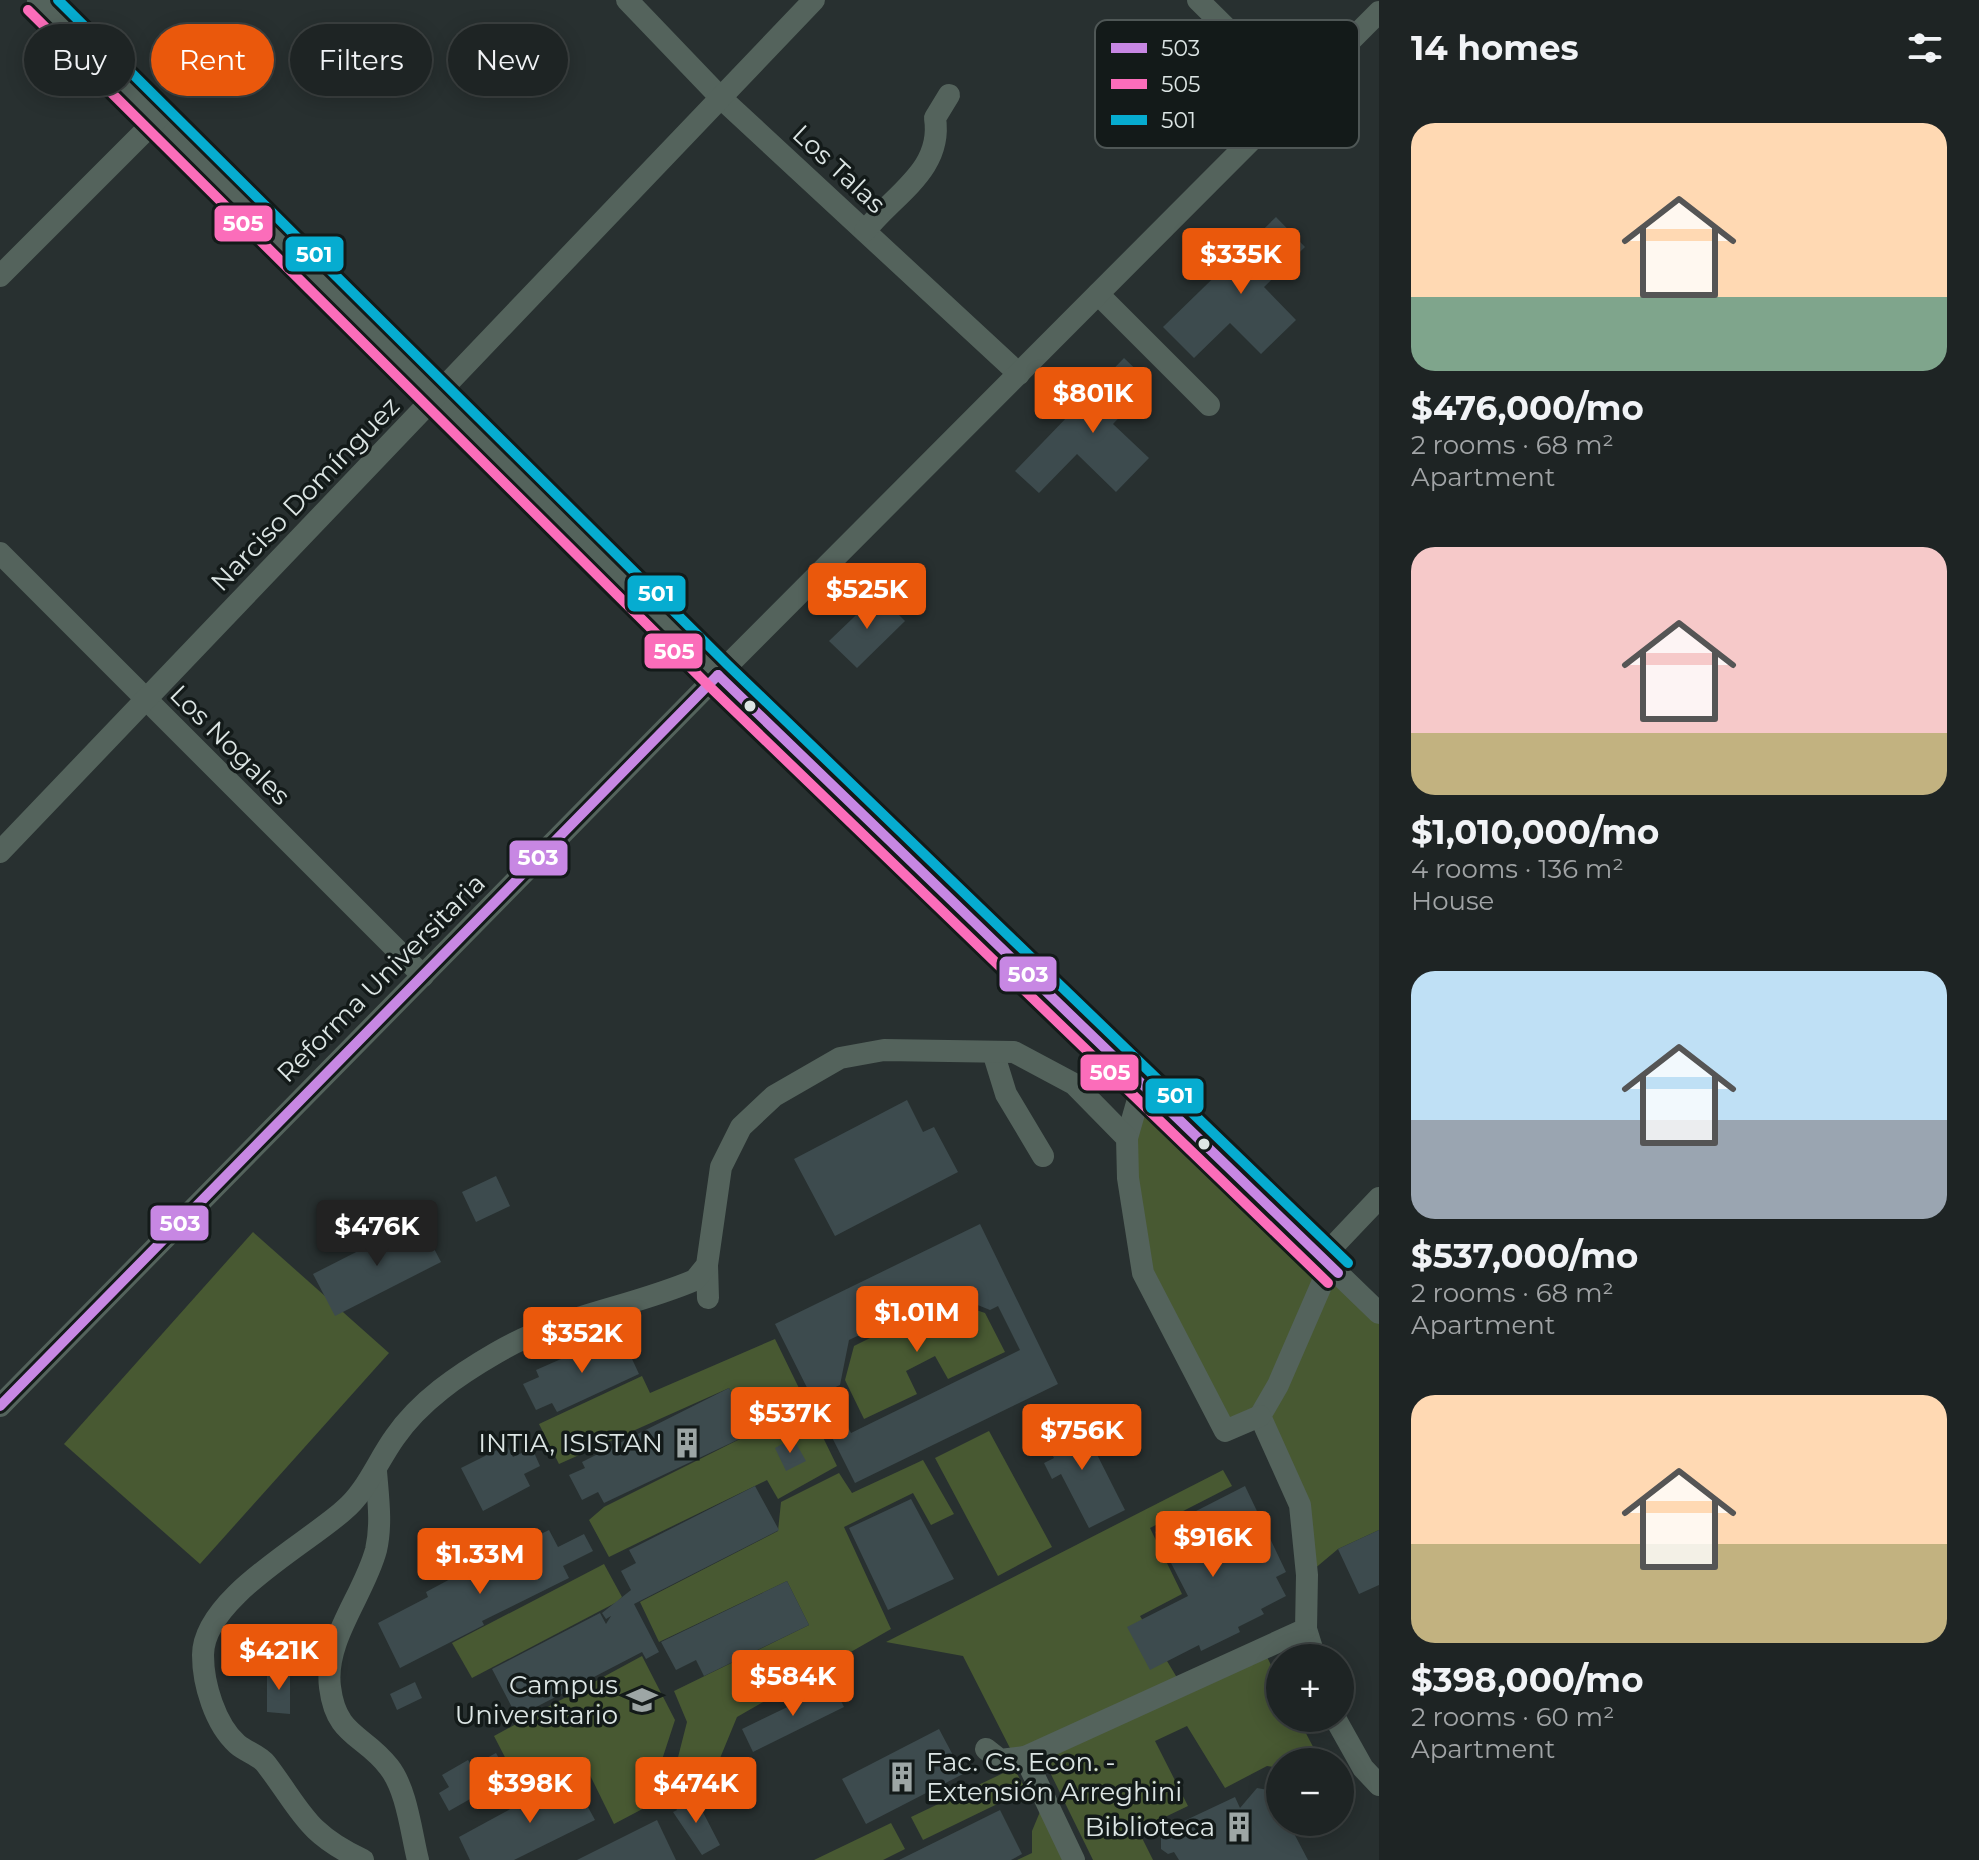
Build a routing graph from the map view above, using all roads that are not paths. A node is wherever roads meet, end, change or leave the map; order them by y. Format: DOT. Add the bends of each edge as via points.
graph roads {
  1 [pos="38,0"];
  2 [pos="627,0"];
  3 [pos="814,0"];
  4 [pos="1198,0"];
  5 [pos="1379,12"];
  6 [pos="1218,20"];
  7 [pos="1359,32"];
  8 [pos="949,95"];
  9 [pos="721,98"];
  10 [pos="157,119"];
  11 [pos="1245,148"];
  12 [pos="865,231"];
  13 [pos="0,276"];
  14 [pos="1098,294"];
  15 [pos="1019,374"];
  16 [pos="437,398"];
  17 [pos="1209,405"];
  18 [pos="0,553"];
  19 [pos="718,675"];
  20 [pos="145,700"];
  21 [pos="0,852"];
  22 [pos="423,976"];
  23 [pos="993,1052"];
  24 [pos="1143,1082"];
  25 [pos="1127,1138"];
  26 [pos="1043,1156"];
  27 [pos="1379,1198"];
  28 [pos="1326,1261"];
  29 [pos="707,1265"];
  30 [pos="708,1298"];
  31 [pos="1379,1313"];
  32 [pos="0,1406"];
  33 [pos="1260,1416"];
  34 [pos="376,1471"];
  35 [pos="1306,1629"];
  36 [pos="1311,1644"];
  37 [pos="1343,1732"];
  38 [pos="986,1749"];
  39 [pos="1025,1757"];
  40 [pos="1379,1785"];
  41 [pos="363,1860"];
  42 [pos="418,1860"];
  43 [pos="1074,1860"];
  1 -- 10 [label="street"];
  2 -- 9 [label="street, Los Talas"];
  3 -- 9 [label="street, Narciso Domínguez"];
  4 -- 6 [label="street"];
  5 -- 7 [label="street, Reforma Universitaria"];
  8 -- 12 [label="street" via="935,118 934,154"];
  9 -- 12 [label="street, Los Talas"];
  9 -- 16 [label="street, Narciso Domínguez"];
  10 -- 13 [label="street"];
  10 -- 16 [label="street"];
  11 -- 14 [label="street, Reforma Universitaria"];
  12 -- 15 [label="street, Los Talas"];
  14 -- 15 [label="street, Reforma Universitaria"];
  14 -- 17 [label="street"];
  15 -- 19 [label="street, Reforma Universitaria"];
  16 -- 19 [label="street"];
  16 -- 20 [label="street, Narciso Domínguez"];
  18 -- 20 [label="street, Los Nogales"];
  19 -- 22 [label="street, Reforma Universitaria"];
  19 -- 24 [label="street"];
  20 -- 21 [label="street, Narciso Domínguez"];
  20 -- 22 [label="street, Los Nogales"];
  22 -- 32 [label="street, Reforma Universitaria"];
  23 -- 25 [label="street" via="1014,1052 1074,1084"];
  23 -- 26 [label="street" via="1006,1094"];
  23 -- 29 [label="street" via="884,1050 840,1058 774,1096 741,1127 721,1167"];
  24 -- 25 [label="street"];
  24 -- 28 [label="street"];
  25 -- 33 [label="street" via="1143,1273 1162,1319 1213,1420 1225,1431"];
  27 -- 28 [label="street"];
  28 -- 31 [label="street"];
  28 -- 33 [label="street" via="1278,1385"];
  29 -- 30 [label="street"];
  29 -- 34 [label="street" via="695,1280 653,1301 572,1319 498,1351 420,1405"];
  33 -- 35 [label="street" via="1300,1505"];
  34 -- 41 [label="street" via="345,1510 282,1557 215,1618 203,1652 216,1712 236,1743 264,1761 302,1819"];
  34 -- 42 [label="street" via="376,1551 331,1658 329,1684 341,1725 390,1767"];
  35 -- 36 [label="street"];
  35 -- 39 [label="street"];
  37 -- 40 [label="street"];
  38 -- 39 [label="street" via="1000,1760"];
  39 -- 43 [label="street"];
}
